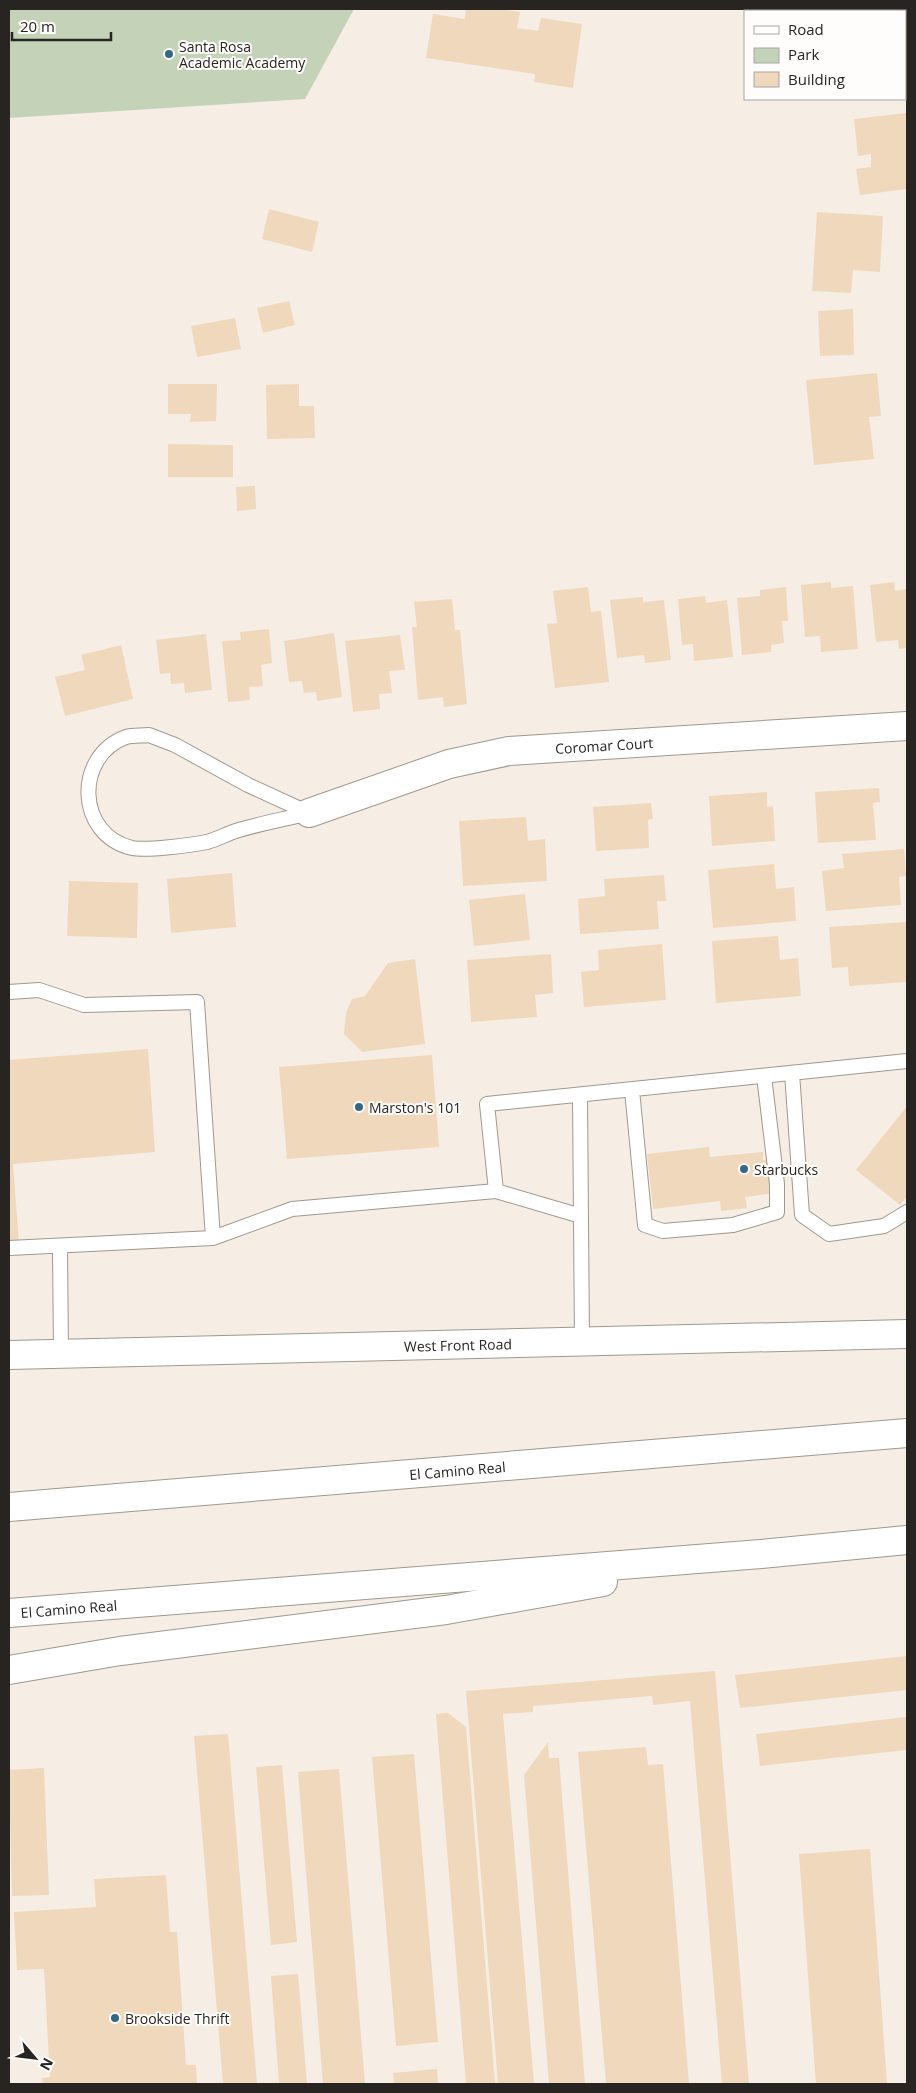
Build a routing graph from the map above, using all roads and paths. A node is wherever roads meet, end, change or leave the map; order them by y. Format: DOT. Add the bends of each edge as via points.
graph roads {
  1 [pos="907,726"];
  2 [pos="309,813"];
  3 [pos="9,992"];
  4 [pos="907,1061"];
  5 [pos="792,1073"];
  6 [pos="764,1076"];
  7 [pos="632,1090"];
  8 [pos="580,1095"];
  9 [pos="496,1191"];
  10 [pos="907,1212"];
  11 [pos="581,1216"];
  12 [pos="214,1238"];
  13 [pos="60,1246"];
  14 [pos="9,1248"];
  15 [pos="907,1334"];
  16 [pos="582,1342"];
  17 [pos="62,1354"];
  18 [pos="9,1355"];
  19 [pos="907,1434"];
  20 [pos="9,1507"];
  21 [pos="907,1540"];
  22 [pos="761,1554"];
  23 [pos="9,1613"];
  24 [pos="9,1670"];
  1 -- 2 [label="main road, Coromar Court" via="509,751 449,764"];
  2 -- 2 [label="lane" via="149,735 126,737 104,751 90,773 87,796 97,826 109,838 132,848 207,842 238,830"];
  3 -- 12 [label="lane" via="39,990 84,1005 198,1002"];
  4 -- 5 [label="lane"];
  5 -- 6 [label="lane"];
  5 -- 10 [label="lane" via="802,1215 828,1234 884,1226"];
  6 -- 7 [label="lane"];
  6 -- 7 [label="lane" via="777,1184 777,1212 733,1225 663,1231 645,1225"];
  7 -- 8 [label="lane"];
  8 -- 9 [label="lane" via="487,1104"];
  8 -- 11 [label="lane"];
  9 -- 11 [label="lane"];
  9 -- 12 [label="lane" via="292,1209"];
  11 -- 16 [label="lane"];
  12 -- 13 [label="lane"];
  13 -- 14 [label="lane"];
  13 -- 17 [label="lane"];
  15 -- 16 [label="main road, West Front Road"];
  16 -- 17 [label="main road, West Front Road"];
  17 -- 18 [label="main road, West Front Road"];
  19 -- 20 [label="main road, El Camino Real"];
  21 -- 22 [label="main road, El Camino Real"];
  22 -- 23 [label="main road, El Camino Real"];
  22 -- 24 [label="main road" via="446,1610 120,1651"];
}
